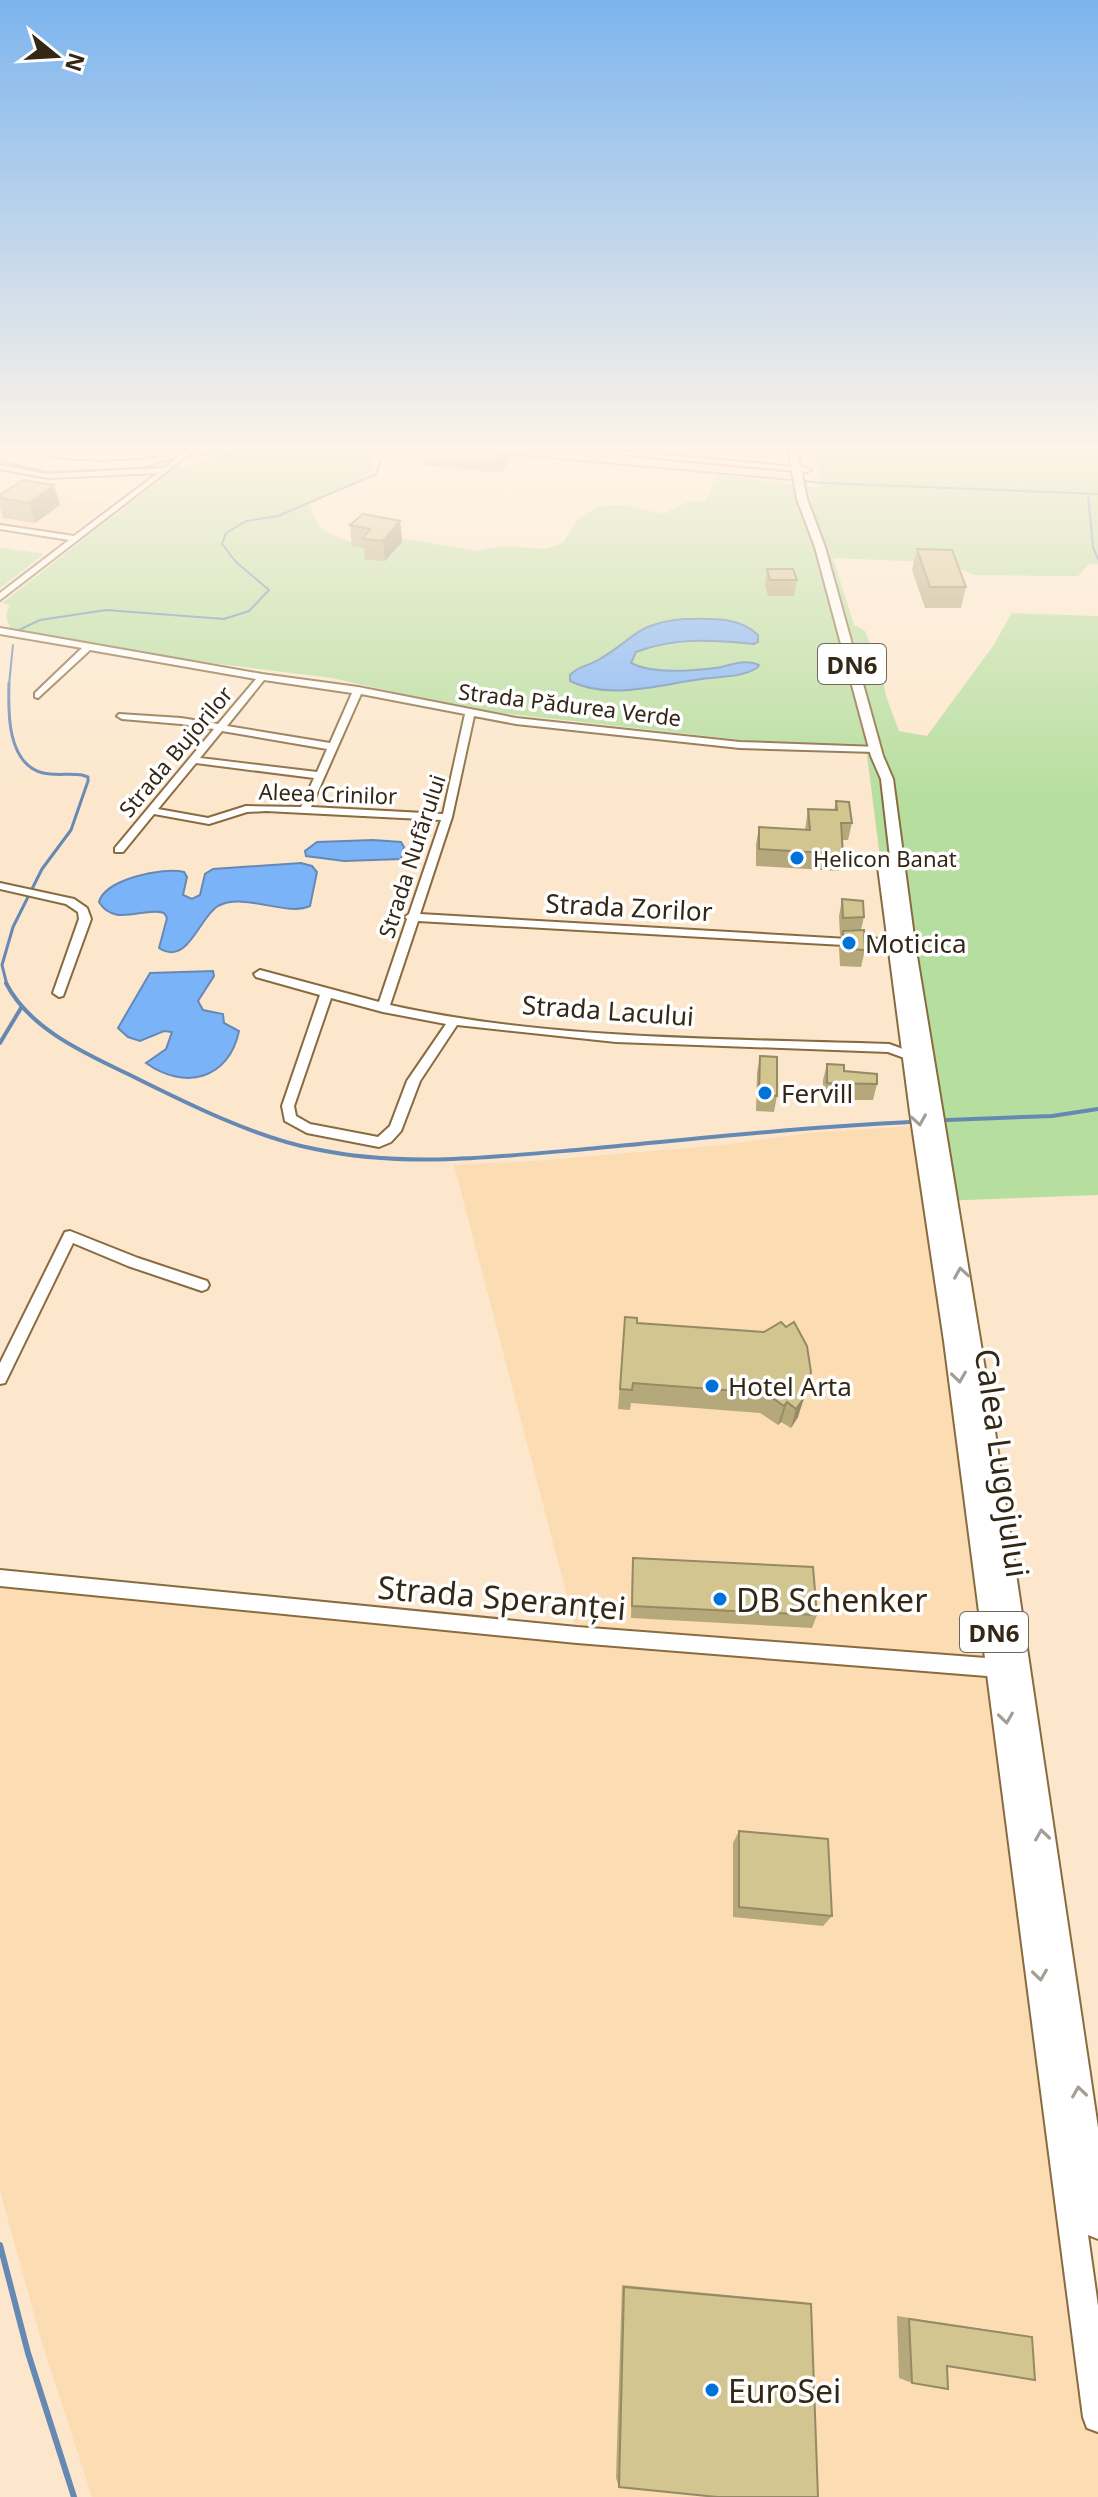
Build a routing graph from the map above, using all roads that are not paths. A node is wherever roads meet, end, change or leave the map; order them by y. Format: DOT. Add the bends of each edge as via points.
graph roads {
  1 [pos="41,566"];
  2 [pos="824,566"];
  3 [pos="0,597"];
  4 [pos="0,631"];
  5 [pos="88,647"];
  6 [pos="262,677"];
  7 [pos="358,690"];
  8 [pos="38,695"];
  9 [pos="470,714"];
  10 [pos="122,716"];
  11 [pos="222,728"];
  12 [pos="334,747"];
  13 [pos="876,753"];
  14 [pos="195,760"];
  15 [pos="321,776"];
  16 [pos="305,810"];
  17 [pos="153,811"];
  18 [pos="447,817"];
  19 [pos="119,850"];
  20 [pos="0,886"];
  21 [pos="411,917"];
  22 [pos="894,944"];
  23 [pos="260,974"];
  24 [pos="59,993"];
  25 [pos="327,993"];
  26 [pos="383,1008"];
  27 [pos="453,1021"];
  28 [pos="902,1047"];
  29 [pos="202,1285"];
  30 [pos="0,1378"];
  31 [pos="0,1578"];
  32 [pos="999,1668"];
  33 [pos="1098,2225"];
  34 [pos="1098,2417"];
  1 -- 3 [label="street"];
  2 -- 13 [label="main road, DN6"];
  4 -- 5 [label="street, Strada Pădurea Verde"];
  5 -- 6 [label="street, Strada Pădurea Verde"];
  5 -- 8 [label="street"];
  6 -- 7 [label="street, Strada Pădurea Verde"];
  6 -- 11 [label="street, Strada Bujorilor"];
  7 -- 9 [label="street, Strada Pădurea Verde"];
  7 -- 12 [label="street"];
  9 -- 13 [label="street, Strada Pădurea Verde" via="721,743"];
  9 -- 18 [label="street, Strada Nufărului"];
  10 -- 11 [label="street"];
  11 -- 12 [label="street"];
  11 -- 14 [label="street, Strada Bujorilor"];
  12 -- 15 [label="street"];
  13 -- 22 [label="main road, Calea Lugojului / DN6"];
  33 -- 13 [label="main road, Calea Lugojului / DN6, one-way" via="887,779"];
  14 -- 15 [label="street"];
  14 -- 17 [label="street, Strada Bujorilor"];
  15 -- 16 [label="street"];
  16 -- 17 [label="street, Aleea Crinilor" via="253,808 209,821"];
  16 -- 18 [label="street, Aleea Crinilor"];
  17 -- 19 [label="street, Strada Bujorilor"];
  18 -- 21 [label="street, Strada Nufărului"];
  20 -- 24 [label="street" via="75,903 85,914"];
  21 -- 22 [label="street, Strada Zorilor"];
  21 -- 26 [label="street, Strada Nufărului"];
  22 -- 28 [label="main road, Calea Lugojului / DN6"];
  23 -- 25 [label="street, Strada Lacului"];
  25 -- 26 [label="street, Strada Lacului"];
  25 -- 27 [label="street" via="288,1106 290,1118 307,1128 388,1140 417,1074"];
  26 -- 27 [label="street, Strada Lacului"];
  27 -- 28 [label="street, Strada Lacului" via="596,1036"];
  28 -- 32 [label="main road, Calea Lugojului / DN6, one-way" via="954,1341"];
  29 -- 30 [label="street" via="70,1236"];
  31 -- 32 [label="street, Strada Speranței" via="577,1635"];
  32 -- 34 [label="main road, Calea Lugojului / DN6, one-way"];
}
